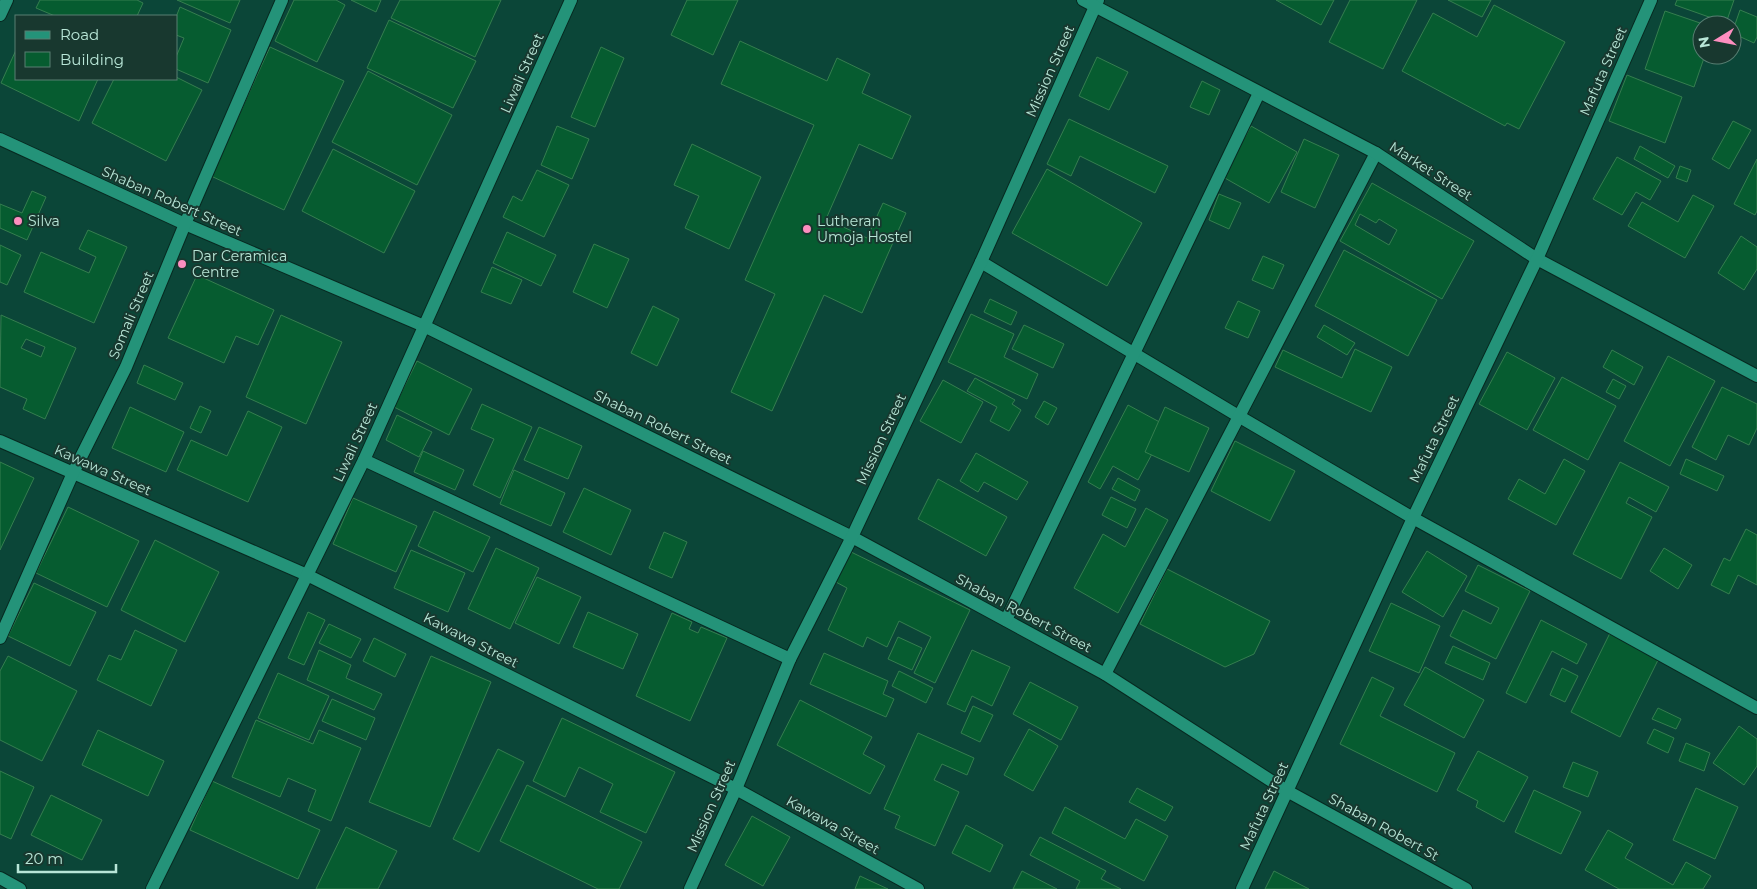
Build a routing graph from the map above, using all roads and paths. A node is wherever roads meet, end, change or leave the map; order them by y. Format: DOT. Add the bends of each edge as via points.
graph roads {
  1 [pos="7,0"];
  2 [pos="282,0"];
  3 [pos="571,0"];
  4 [pos="1651,0"];
  5 [pos="1092,2"];
  6 [pos="0,15"];
  7 [pos="1259,93"];
  8 [pos="0,139"];
  9 [pos="1376,152"];
  10 [pos="185,224"];
  11 [pos="1537,259"];
  12 [pos="981,262"];
  13 [pos="424,326"];
  14 [pos="1133,352"];
  15 [pos="1757,376"];
  16 [pos="1240,417"];
  17 [pos="0,441"];
  18 [pos="364,460"];
  19 [pos="73,473"];
  20 [pos="1413,518"];
  21 [pos="852,537"];
  22 [pos="307,575"];
  23 [pos="1006,620"];
  24 [pos="0,638"];
  25 [pos="790,659"];
  26 [pos="1105,674"];
  27 [pos="1757,708"];
  28 [pos="736,789"];
  29 [pos="1288,791"];
  30 [pos="0,878"];
  31 [pos="20,889"];
  32 [pos="152,889"];
  33 [pos="690,889"];
  34 [pos="918,889"];
  35 [pos="1242,889"];
  36 [pos="1466,889"];
  1 -- 6 [label="street"];
  2 -- 10 [label="street, Somali Street"];
  3 -- 13 [label="street, Liwali Street"];
  4 -- 11 [label="street, Mafuta Street"];
  5 -- 7 [label="street, Market Street"];
  5 -- 12 [label="street, Mission Street"];
  7 -- 9 [label="street, Market Street"];
  7 -- 14 [label="street"];
  8 -- 10 [label="street, Shaban Robert Street"];
  9 -- 11 [label="street, Market Street"];
  9 -- 16 [label="street"];
  10 -- 13 [label="street, Shaban Robert Street"];
  10 -- 19 [label="street, Somali Street" via="126,368"];
  11 -- 15 [label="street, Market Street"];
  11 -- 20 [label="street, Mafuta Street"];
  12 -- 14 [label="street"];
  12 -- 21 [label="street, Mission Street"];
  13 -- 18 [label="street, Liwali Street"];
  13 -- 21 [label="street, Shaban Robert Street"];
  14 -- 16 [label="street"];
  14 -- 23 [label="street"];
  16 -- 20 [label="street"];
  16 -- 26 [label="street"];
  17 -- 19 [label="street, Kawawa Street"];
  18 -- 22 [label="street, Liwali Street"];
  18 -- 25 [label="street"];
  19 -- 22 [label="street, Kawawa Street"];
  19 -- 24 [label="street, Somali Street"];
  20 -- 27 [label="street"];
  20 -- 29 [label="street, Mafuta Street"];
  21 -- 23 [label="street, Shaban Robert Street"];
  21 -- 25 [label="street, Mission Street"];
  22 -- 28 [label="street, Kawawa Street"];
  22 -- 32 [label="street, Liwali Street"];
  23 -- 26 [label="street, Shaban Robert Street"];
  25 -- 28 [label="street, Mission Street"];
  26 -- 29 [label="street, Shaban Robert Street"];
  28 -- 33 [label="street, Mission Street"];
  28 -- 34 [label="street, Kawawa Street"];
  29 -- 35 [label="street, Mafuta Street"];
  29 -- 36 [label="street, Shaban Robert St"];
  30 -- 31 [label="street"];
}
